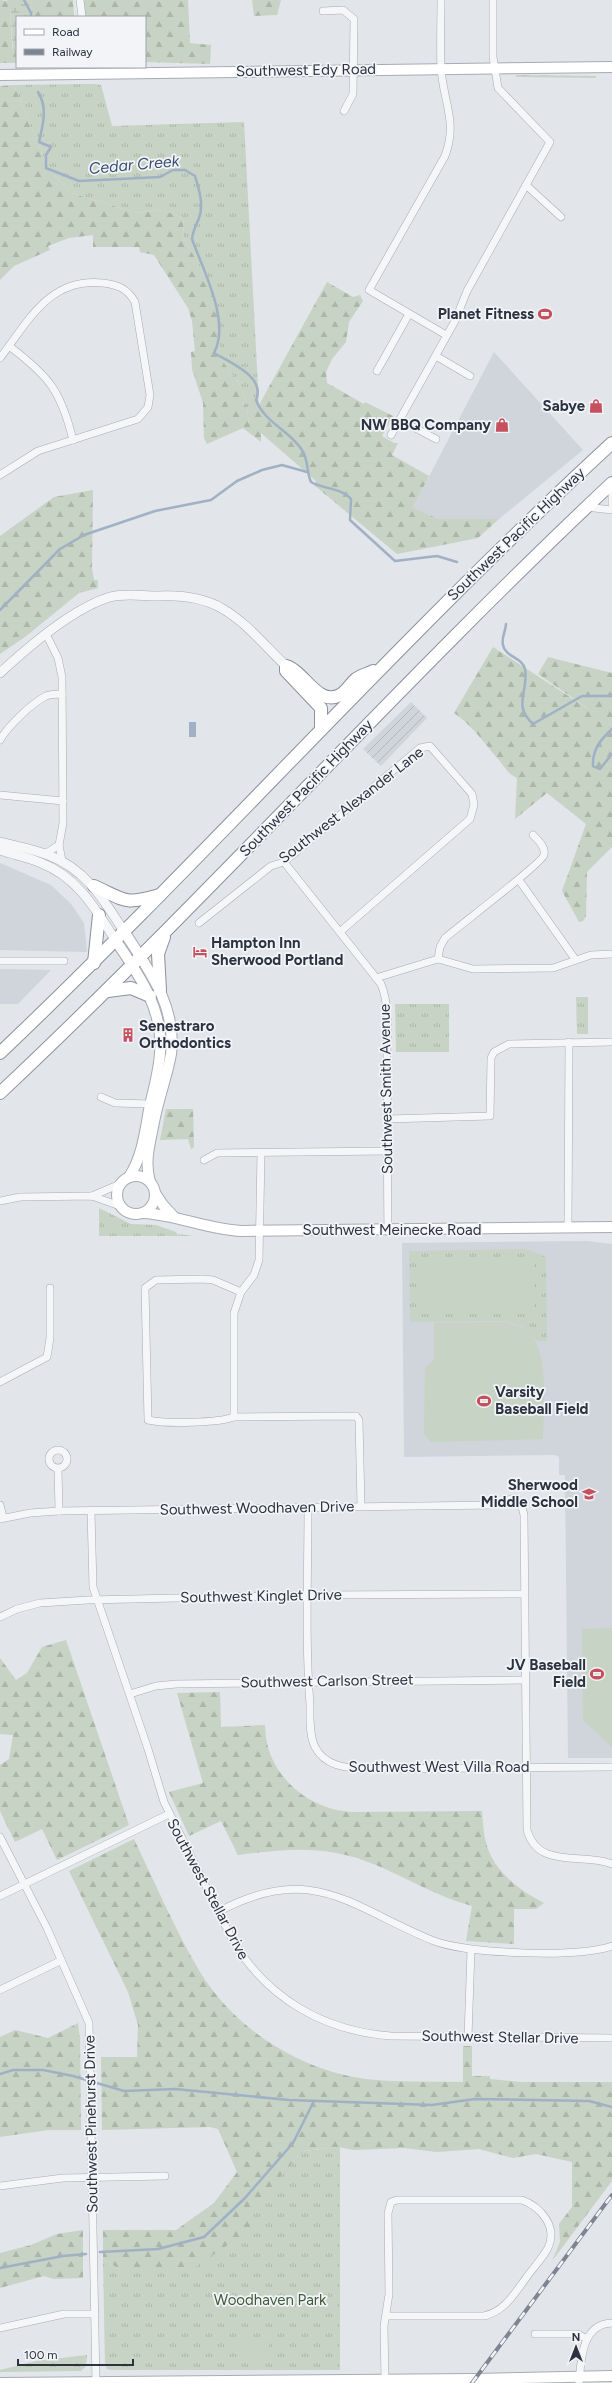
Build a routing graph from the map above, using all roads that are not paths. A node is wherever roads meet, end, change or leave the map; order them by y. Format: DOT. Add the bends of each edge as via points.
graph roads {
  1 [pos="80,0"];
  2 [pos="441,0"];
  3 [pos="493,0"];
  4 [pos="323,11"];
  5 [pos="82,16"];
  6 [pos="495,67"];
  7 [pos="612,67"];
  8 [pos="441,68"];
  9 [pos="74,70"];
  10 [pos="353,70"];
  11 [pos="0,75"];
  12 [pos="344,111"];
  13 [pos="526,185"];
  14 [pos="561,217"];
  15 [pos="409,314"];
  16 [pos="446,335"];
  17 [pos="9,346"];
  18 [pos="436,356"];
  19 [pos="0,358"];
  20 [pos="377,371"];
  21 [pos="470,376"];
  22 [pos="400,420"];
  23 [pos="391,435"];
  24 [pos="436,439"];
  25 [pos="73,440"];
  26 [pos="612,443"];
  27 [pos="0,475"];
  28 [pos="612,483"];
  29 [pos="612,488"];
  30 [pos="612,504"];
  31 [pos="586,507"];
  32 [pos="612,510"];
  33 [pos="46,634"];
  34 [pos="286,666"];
  35 [pos="383,666"];
  36 [pos="0,673"];
  37 [pos="62,694"];
  38 [pos="321,729"];
  39 [pos="0,740"];
  40 [pos="0,795"];
  41 [pos="63,801"];
  42 [pos="533,834"];
  43 [pos="0,842"];
  44 [pos="59,845"];
  45 [pos="0,850"];
  46 [pos="45,854"];
  47 [pos="62,861"];
  48 [pos="284,862"];
  49 [pos="519,880"];
  50 [pos="94,886"];
  51 [pos="161,894"];
  52 [pos="99,914"];
  53 [pos="199,923"];
  54 [pos="341,931"];
  55 [pos="166,932"];
  56 [pos="121,937"];
  57 [pos="612,954"];
  58 [pos="438,959"];
  59 [pos="575,959"];
  60 [pos="0,961"];
  61 [pos="64,961"];
  62 [pos="137,962"];
  63 [pos="94,963"];
  64 [pos="376,978"];
  65 [pos="108,990"];
  66 [pos="155,993"];
  67 [pos="569,1042"];
  68 [pos="612,1042"];
  69 [pos="0,1053"];
  70 [pos="0,1093"];
  71 [pos="101,1097"];
  72 [pos="150,1104"];
  73 [pos="388,1119"];
  74 [pos="388,1151"];
  75 [pos="261,1153"];
  76 [pos="204,1160"];
  77 [pos="129,1177"];
  78 [pos="150,1182"];
  79 [pos="120,1184"];
  80 [pos="156,1193"];
  81 [pos="92,1196"];
  82 [pos="0,1201"];
  83 [pos="120,1206"];
  84 [pos="144,1213"];
  85 [pos="174,1217"];
  86 [pos="612,1227"];
  87 [pos="568,1228"];
  88 [pos="261,1231"];
  89 [pos="388,1231"];
  90 [pos="50,1288"];
  91 [pos="241,1292"];
  92 [pos="0,1382"];
  93 [pos="234,1417"];
  94 [pos="58,1469"];
  95 [pos="0,1505"];
  96 [pos="361,1506"];
  97 [pos="308,1507"];
  98 [pos="59,1512"];
  99 [pos="91,1512"];
  100 [pos="2,1518"];
  101 [pos="524,1594"];
  102 [pos="308,1595"];
  103 [pos="98,1600"];
  104 [pos="0,1617"];
  105 [pos="525,1680"];
  106 [pos="308,1682"];
  107 [pos="130,1694"];
  108 [pos="612,1767"];
  109 [pos="526,1768"];
  110 [pos="169,1814"];
  111 [pos="0,1837"];
  112 [pos="612,1864"];
  113 [pos="23,1885"];
  114 [pos="0,1896"];
  115 [pos="218,1912"];
  116 [pos="612,1946"];
  117 [pos="471,1950"];
  118 [pos="60,1961"];
  119 [pos="0,1990"];
  120 [pos="468,2037"];
  121 [pos="612,2038"];
  122 [pos="165,2176"];
  123 [pos="91,2177"];
  124 [pos="0,2186"];
  125 [pos="95,2314"];
  126 [pos="386,2316"];
  127 [pos="612,2323"];
  128 [pos="0,2328"];
  129 [pos="535,2334"];
  130 [pos="587,2338"];
  131 [pos="612,2376"];
  132 [pos="385,2380"];
  133 [pos="579,2380"];
  134 [pos="96,2382"];
  135 [pos="0,2383"];
  1 -- 5 [label="street"];
  2 -- 8 [label="street"];
  3 -- 6 [label="street"];
  4 -- 10 [label="street" via="343,10 354,19"];
  6 -- 7 [label="main road, Southwest Edy Road"];
  6 -- 8 [label="main road, Southwest Edy Road"];
  6 -- 13 [label="street" via="498,88 550,142"];
  8 -- 10 [label="main road, Southwest Edy Road"];
  8 -- 15 [label="street" via="452,125 451,142 369,290"];
  9 -- 10 [label="main road, Southwest Edy Road"];
  9 -- 11 [label="main road, Southwest Edy Road"];
  10 -- 12 [label="street" via="353,94"];
  13 -- 14 [label="street"];
  13 -- 16 [label="street" via="466,291 455,321"];
  15 -- 16 [label="street"];
  15 -- 20 [label="street"];
  16 -- 18 [label="street"];
  17 -- 19 [label="street"];
  17 -- 25 [label="street" via="39,369 52,387 66,414"];
  17 -- 25 [label="street" via="38,306 73,285 115,285 124,288 130,294 135,302 150,390 148,407 138,419"];
  18 -- 21 [label="street"];
  18 -- 22 [label="street"];
  22 -- 23 [label="street"];
  22 -- 24 [label="street"];
  25 -- 27 [label="street" via="38,451"];
  26 -- 35 [label="highway, Southwest Pacific Highway" via="468,580"];
  28 -- 31 [label="highway, Southwest Pacific Highway"];
  29 -- 30 [label="street"];
  31 -- 32 [label="street"];
  31 -- 55 [label="highway, Southwest Pacific Highway" via="448,642"];
  33 -- 34 [label="street" via="84,608 108,598 188,597 211,603 234,616"];
  33 -- 36 [label="street"];
  33 -- 37 [label="street" via="60,664"];
  34 -- 35 [label="highway" via="292,667 317,692 329,697 340,695 355,680"];
  34 -- 38 [label="highway" via="286,671 321,708"];
  35 -- 38 [label="highway, Southwest Pacific Highway"];
  37 -- 39 [label="street" via="50,695 40,700 11,725"];
  37 -- 41 [label="street"];
  38 -- 51 [label="highway, Southwest Pacific Highway"];
  40 -- 41 [label="street"];
  41 -- 44 [label="street"];
  42 -- 49 [label="street" via="545,851 544,857"];
  43 -- 46 [label="street"];
  44 -- 46 [label="street"];
  44 -- 47 [label="street"];
  45 -- 52 [label="street" via="43,863 64,874"];
  46 -- 47 [label="street"];
  47 -- 50 [label="street"];
  48 -- 53 [label="street, Southwest Alexander Lane" via="271,866"];
  48 -- 54 [label="street, Southwest Smith Avenue"];
  48 -- 54 [label="street, Southwest Alexander Lane" via="420,748 427,745 472,794 474,805 470,819"];
  49 -- 58 [label="street" via="504,889 446,938 440,948"];
  49 -- 59 [label="street"];
  50 -- 51 [label="highway" via="131,902"];
  50 -- 56 [label="street"];
  51 -- 56 [label="highway, Southwest Pacific Highway"];
  52 -- 56 [label="street"];
  52 -- 63 [label="highway"];
  54 -- 64 [label="street, Southwest Smith Avenue"];
  55 -- 62 [label="highway, Southwest Pacific Highway"];
  55 -- 66 [label="highway" via="158,954"];
  56 -- 62 [label="main road"];
  56 -- 63 [label="highway, Southwest Pacific Highway"];
  57 -- 59 [label="street" via="598,953"];
  58 -- 59 [label="street" via="463,967 481,969 553,968"];
  58 -- 64 [label="street"];
  60 -- 61 [label="street"];
  62 -- 65 [label="highway, Southwest Pacific Highway"];
  62 -- 66 [label="main road"];
  63 -- 69 [label="highway, Southwest Pacific Highway"];
  64 -- 73 [label="street, Southwest Smith Avenue" via="385,997"];
  65 -- 66 [label="highway" via="131,988"];
  65 -- 70 [label="highway, Southwest Pacific Highway"];
  66 -- 72 [label="main road" via="161,1043"];
  66 -- 78 [label="main road" via="169,1015 171,1054 147,1158"];
  67 -- 68 [label="street"];
  67 -- 73 [label="street" via="516,1043 500,1047 494,1052 489,1065 490,1116"];
  67 -- 87 [label="street"];
  71 -- 72 [label="street" via="115,1103"];
  72 -- 77 [label="main road" via="138,1161"];
  73 -- 74 [label="street, Southwest Smith Avenue"];
  74 -- 75 [label="street"];
  74 -- 89 [label="street, Southwest Smith Avenue"];
  75 -- 76 [label="street" via="217,1153"];
  75 -- 88 [label="street"];
  77 -- 78 [label="main road" via="140,1176"];
  77 -- 79 [label="main road"];
  78 -- 80 [label="main road"];
  79 -- 81 [label="street"];
  79 -- 83 [label="main road" via="116,1196"];
  80 -- 84 [label="main road" via="153,1205"];
  80 -- 85 [label="main road"];
  81 -- 82 [label="street" via="20,1197"];
  81 -- 83 [label="street"];
  83 -- 84 [label="main road" via="131,1214"];
  84 -- 85 [label="main road, Southwest Meinecke Road"];
  85 -- 88 [label="main road, Southwest Meinecke Road" via="219,1229"];
  86 -- 87 [label="main road, Southwest Meinecke Road"];
  87 -- 89 [label="main road, Southwest Meinecke Road"];
  88 -- 89 [label="main road, Southwest Meinecke Road"];
  88 -- 91 [label="street" via="257,1266"];
  90 -- 92 [label="street" via="50,1338 47,1357"];
  91 -- 93 [label="street" via="232,1321"];
  91 -- 93 [label="street" via="203,1279 156,1280 147,1285 144,1297 148,1420 222,1421"];
  93 -- 96 [label="street" via="358,1418"];
  94 -- 98 [label="street"];
  95 -- 100 [label="street"];
  96 -- 97 [label="street, Southwest Woodhaven Drive"];
  96 -- 101 [label="street, Southwest Woodhaven Drive" via="494,1505 514,1498 521,1503 524,1515"];
  97 -- 99 [label="street, Southwest Woodhaven Drive"];
  97 -- 102 [label="street, Southwest West Villa Road"];
  98 -- 99 [label="street, Southwest Woodhaven Drive"];
  98 -- 100 [label="street, Southwest Woodhaven Drive"];
  99 -- 103 [label="street, Southwest Stellar Drive" via="91,1571"];
  101 -- 102 [label="street, Southwest Kinglet Drive"];
  101 -- 105 [label="street"];
  102 -- 103 [label="street, Southwest Kinglet Drive"];
  102 -- 106 [label="street, Southwest West Villa Road"];
  103 -- 104 [label="street, Southwest Kinglet Drive" via="40,1603"];
  103 -- 107 [label="street, Southwest Stellar Drive"];
  105 -- 106 [label="street, Southwest Carlson Street"];
  105 -- 109 [label="street"];
  106 -- 107 [label="street, Southwest Carlson Street" via="176,1684 156,1686"];
  106 -- 109 [label="street, Southwest West Villa Road" via="314,1746 330,1763 347,1768 365,1769"];
  107 -- 110 [label="street, Southwest Stellar Drive"];
  108 -- 109 [label="street, Southwest West Villa Road"];
  109 -- 112 [label="street" via="527,1830 536,1847 556,1858 590,1859"];
  110 -- 113 [label="street"];
  110 -- 115 [label="street, Southwest Stellar Drive"];
  111 -- 113 [label="street, Southwest Pinehurst Drive"];
  113 -- 114 [label="street"];
  113 -- 118 [label="street, Southwest Pinehurst Drive" via="47,1928"];
  115 -- 117 [label="street" via="261,1894 311,1890 350,1900 435,1941"];
  115 -- 120 [label="street, Southwest Stellar Drive" via="253,1971 278,1994 310,2015 339,2027 372,2035"];
  116 -- 117 [label="street" via="587,1952"];
  117 -- 120 [label="street"];
  118 -- 119 [label="street"];
  118 -- 123 [label="street, Southwest Pinehurst Drive" via="85,2011 90,2029"];
  120 -- 121 [label="street, Southwest Stellar Drive"];
  122 -- 123 [label="street"];
  123 -- 124 [label="street"];
  123 -- 125 [label="street, Southwest Pinehurst Drive"];
  125 -- 128 [label="street" via="53,2316"];
  125 -- 134 [label="street, Southwest Pinehurst Drive"];
  126 -- 126 [label="street" via="389,2294 388,2213 391,2202 522,2200 538,2208 544,2215 548,2222 550,2239 542,2256 498,2311 484,2316"];
  126 -- 132 [label="street"];
  127 -- 130 [label="street" via="598,2327"];
  129 -- 130 [label="street" via="578,2334"];
  130 -- 133 [label="street" via="582,2351"];
  131 -- 133 [label="main road"];
  132 -- 133 [label="main road"];
  132 -- 134 [label="main road"];
  134 -- 135 [label="main road"];
}
